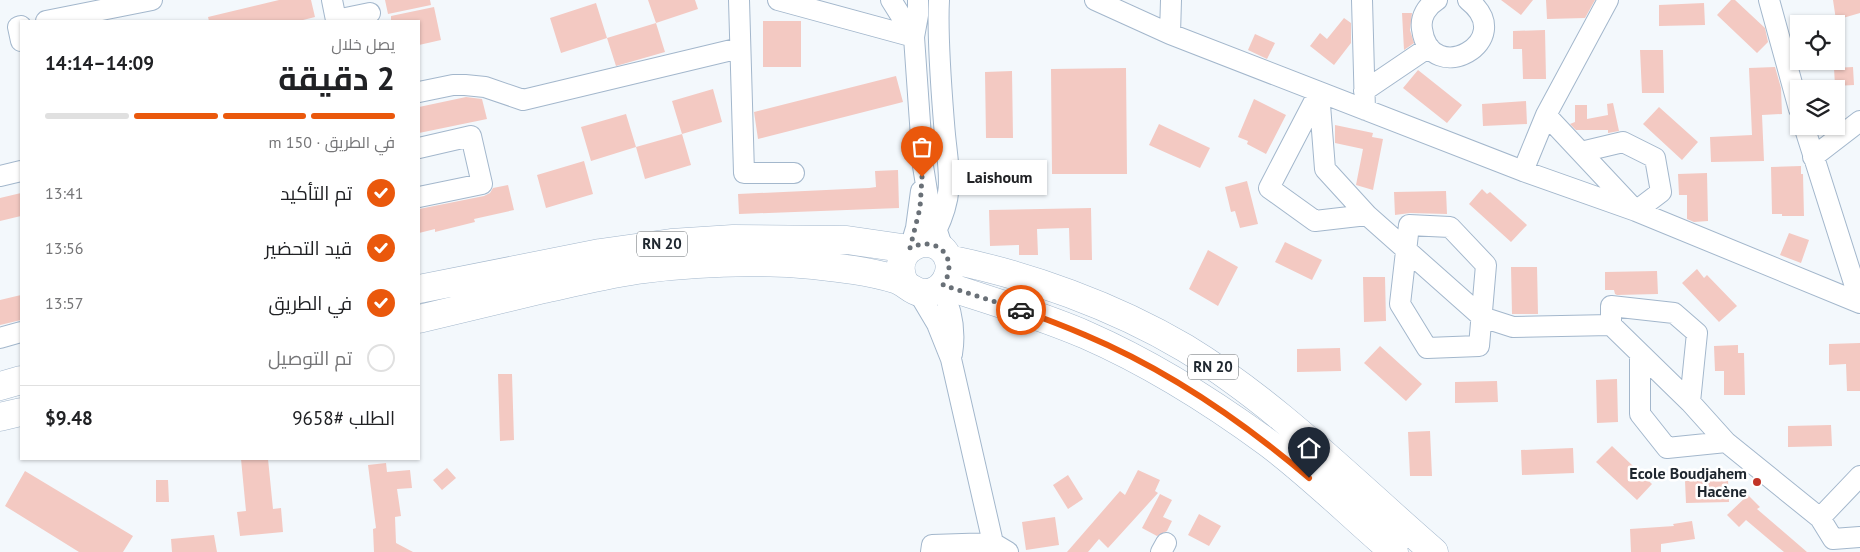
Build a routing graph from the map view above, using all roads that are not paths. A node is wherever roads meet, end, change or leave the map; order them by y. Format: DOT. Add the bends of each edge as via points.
graph roads {
  1 [pos="152,0"];
  2 [pos="332,0"];
  3 [pos="738,0"];
  4 [pos="778,0"];
  5 [pos="891,0"];
  6 [pos="918,0"];
  7 [pos="939,0"];
  8 [pos="1095,0"];
  9 [pos="1172,0"];
  10 [pos="1362,0"];
  11 [pos="1437,0"];
  12 [pos="1468,0"];
  13 [pos="1608,0"];
  14 [pos="1769,0"];
  15 [pos="369,11"];
  16 [pos="51,20"];
  17 [pos="336,20"];
  18 [pos="1170,34"];
  19 [pos="914,37"];
  20 [pos="1429,47"];
  21 [pos="740,48"];
  22 [pos="1791,80"];
  23 [pos="420,92"];
  24 [pos="1319,92"];
  25 [pos="1364,100"];
  26 [pos="1546,115"];
  27 [pos="1860,121"];
  28 [pos="1807,135"];
  29 [pos="420,148"];
  30 [pos="1581,152"];
  31 [pos="1813,157"];
  32 [pos="923,166"];
  33 [pos="20,171"];
  34 [pos="1523,171"];
  35 [pos="794,173"];
  36 [pos="0,176"];
  37 [pos="420,197"];
  38 [pos="1636,211"];
  39 [pos="1367,215"];
  40 [pos="943,247"];
  41 [pos="909,248"];
  42 [pos="1406,248"];
  43 [pos="926,286"];
  44 [pos="420,289"];
  45 [pos="1860,302"];
  46 [pos="1482,317"];
  47 [pos="420,319"];
  48 [pos="1611,325"];
  49 [pos="20,332"];
  50 [pos="0,338"];
  51 [pos="1640,354"];
  52 [pos="20,380"];
  53 [pos="0,386"];
  54 [pos="1690,402"];
  55 [pos="20,412"];
  56 [pos="0,417"];
  57 [pos="1726,442"];
  58 [pos="1860,476"];
  59 [pos="1820,518"];
  60 [pos="1860,537"];
  61 [pos="1000,548"];
  62 [pos="932,552"];
  63 [pos="1394,552"];
  64 [pos="1434,552"];
  1 -- 16 [label="street"];
  2 -- 17 [label="street"];
  3 -- 21 [label="street"];
  4 -- 19 [label="street"];
  5 -- 19 [label="street"];
  6 -- 19 [label="street"];
  7 -- 40 [label="street" via="950,182"];
  8 -- 18 [label="street"];
  9 -- 18 [label="street"];
  10 -- 25 [label="street"];
  11 -- 20 [label="street" via="1430,5 1421,24"];
  12 -- 20 [label="street" via="1476,6 1484,23 1479,44 1454,58 1437,54"];
  13 -- 26 [label="street"];
  14 -- 22 [label="street"];
  15 -- 17 [label="street"];
  18 -- 24 [label="street"];
  19 -- 32 [label="street"];
  20 -- 25 [label="street"];
  21 -- 23 [label="street" via="523,100 485,86 453,85"];
  21 -- 35 [label="street" via="744,173"];
  24 -- 25 [label="street"];
  24 -- 39 [label="street" via="1325,169"];
  24 -- 39 [label="street" via="1269,188 1314,221"];
  25 -- 34 [label="street"];
  26 -- 30 [label="street"];
  26 -- 34 [label="street"];
  27 -- 31 [label="street"];
  28 -- 31 [label="street"];
  29 -- 37 [label="street" via="471,136 482,184"];
  30 -- 38 [label="street"];
  30 -- 38 [label="street" via="1624,142 1655,158 1661,192"];
  31 -- 45 [label="street"];
  32 -- 40 [label="street"];
  32 -- 41 [label="street" via="920,208"];
  33 -- 36 [label="street"];
  34 -- 38 [label="street"];
  38 -- 45 [label="street"];
  39 -- 42 [label="street"];
  40 -- 41 [label="highway" via="924,243"];
  40 -- 43 [label="highway" via="950,268 948,277"];
  40 -- 64 [label="highway, RN 20" via="1132,320 1184,348 1234,381 1303,434"];
  41 -- 43 [label="highway" via="900,268"];
  41 -- 44 [label="highway, RN 20" via="847,240 734,239 671,243 600,253"];
  42 -- 46 [label="street"];
  42 -- 46 [label="street" via="1409,225 1450,227 1486,265"];
  42 -- 46 [label="street" via="1400,304 1427,348 1479,346"];
  43 -- 47 [label="highway, RN 20" via="868,271 812,265 746,262 697,265 643,269 586,280"];
  43 -- 61 [label="street" via="951,359"];
  43 -- 63 [label="highway, RN 20" via="1020,310 1086,335 1151,368 1269,444"];
  46 -- 48 [label="street" via="1513,327"];
  48 -- 51 [label="street"];
  48 -- 54 [label="street" via="1611,306 1674,313 1697,333"];
  49 -- 50 [label="street"];
  51 -- 54 [label="street"];
  51 -- 57 [label="street" via="1640,414 1668,448"];
  52 -- 53 [label="highway"];
  54 -- 57 [label="street"];
  55 -- 56 [label="highway"];
  57 -- 59 [label="street"];
  58 -- 59 [label="street"];
  59 -- 60 [label="street" via="1832,539"];
  61 -- 62 [label="street" via="932,545"];
}
